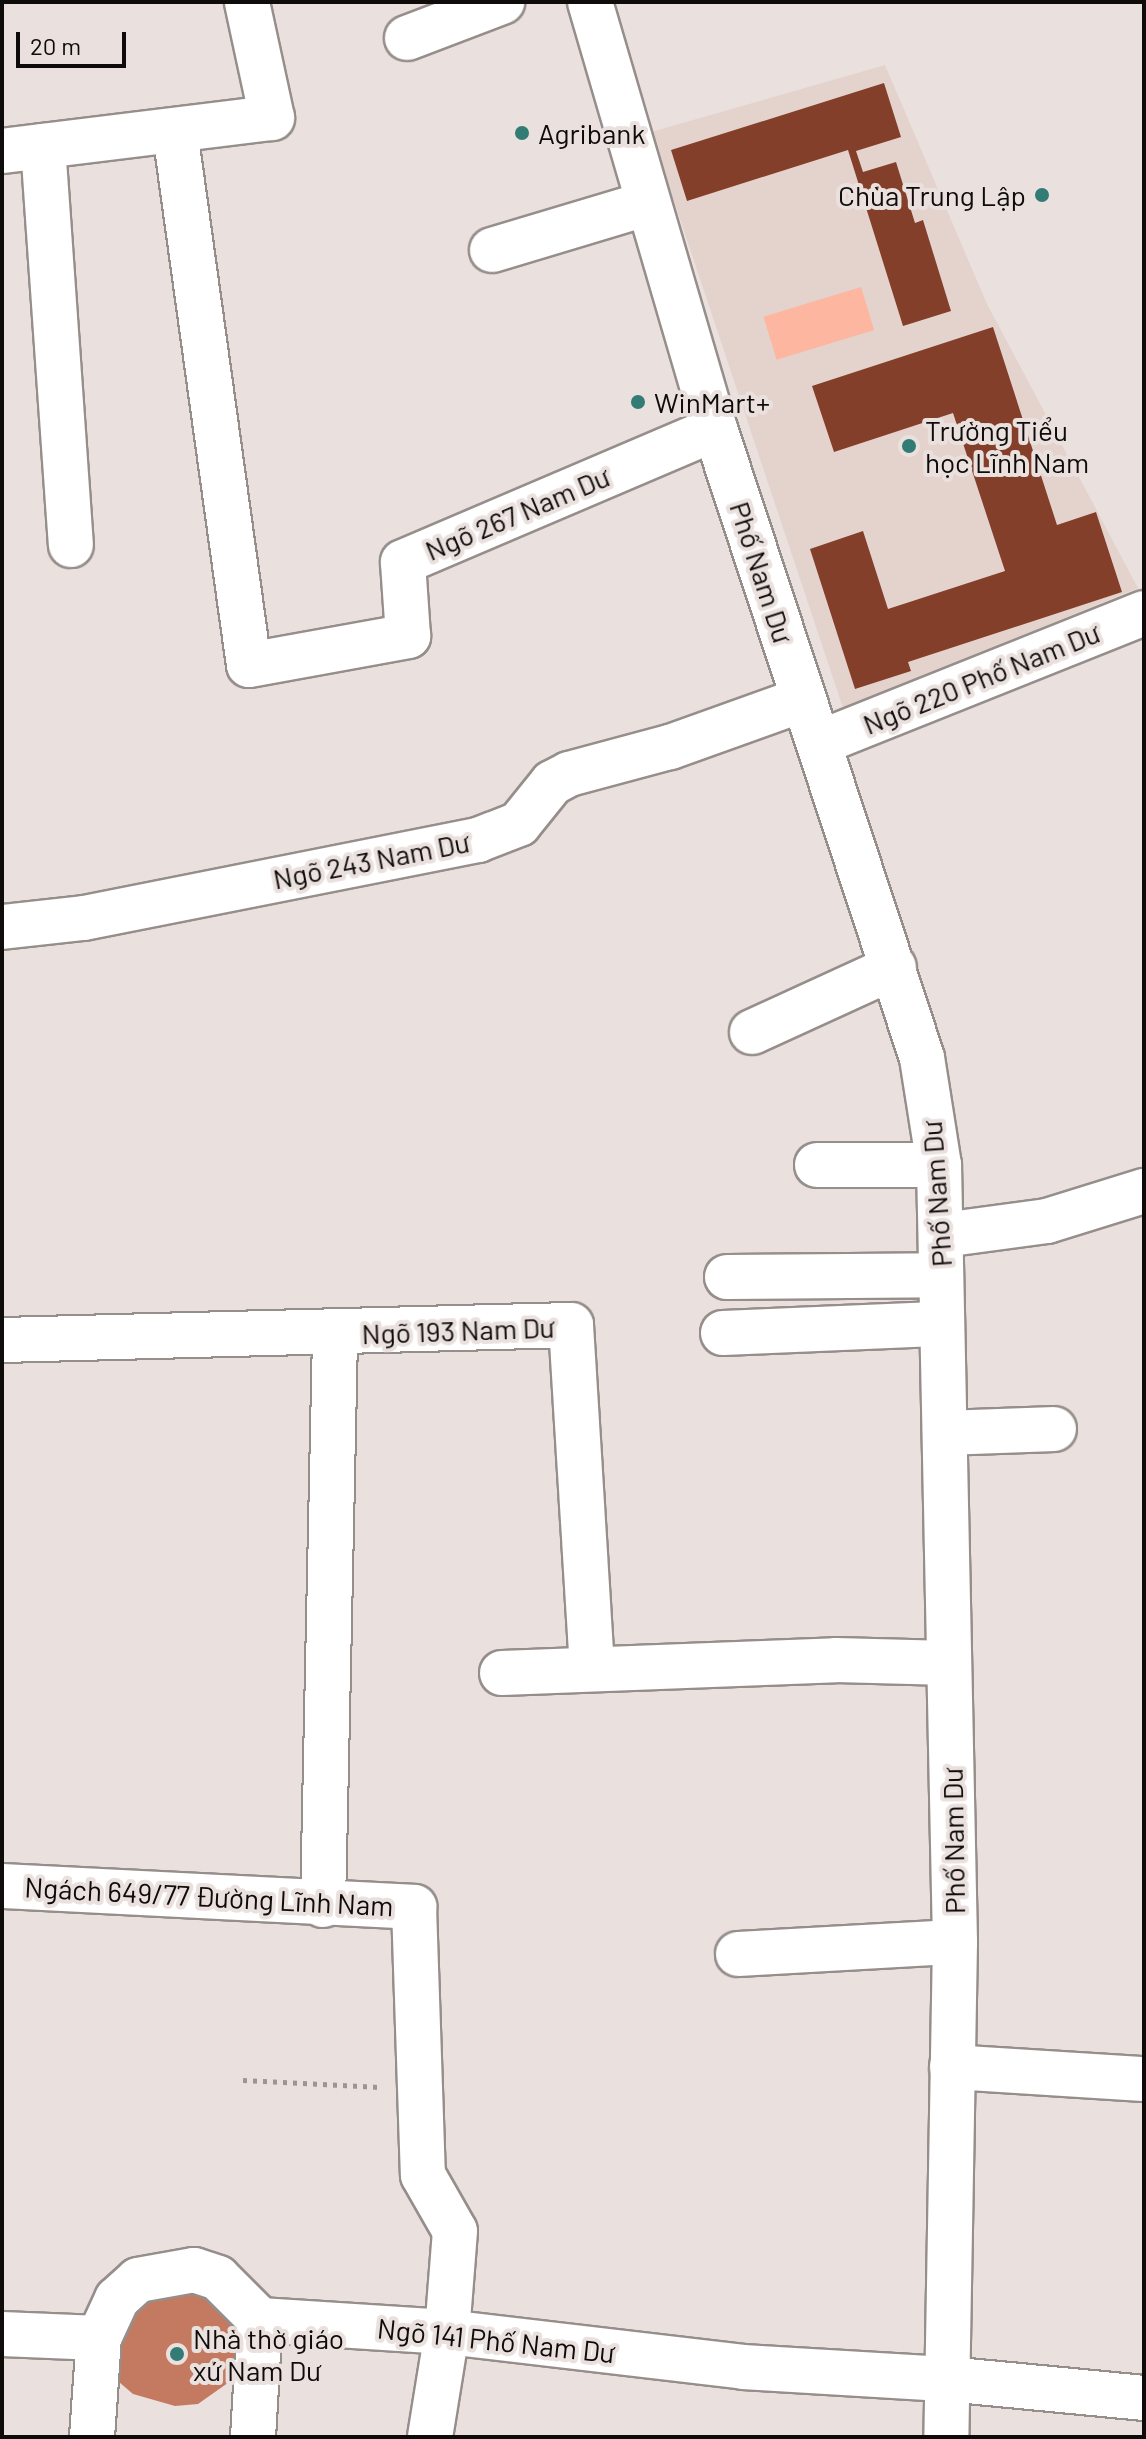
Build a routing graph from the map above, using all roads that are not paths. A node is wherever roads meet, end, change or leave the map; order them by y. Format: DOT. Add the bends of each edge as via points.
graph roads {
  1 [pos="247,2"];
  2 [pos="502,2"];
  3 [pos="590,2"];
  4 [pos="407,38"];
  5 [pos="175,132"];
  6 [pos="22,148"];
  7 [pos="645,204"];
  8 [pos="492,250"];
  9 [pos="715,429"];
  10 [pos="71,545"];
  11 [pos="1144,613"];
  12 [pos="804,699"];
  13 [pos="819,743"];
  14 [pos="2,927"];
  15 [pos="894,967"];
  16 [pos="752,1032"];
  17 [pos="817,1165"];
  18 [pos="939,1165"];
  19 [pos="1144,1191"];
  20 [pos="942,1255"];
  21 [pos="727,1277"];
  22 [pos="942,1324"];
  23 [pos="723,1333"];
  24 [pos="335,1335"];
  25 [pos="2,1340"];
  26 [pos="1054,1429"];
  27 [pos="945,1433"];
  28 [pos="949,1663"];
  29 [pos="592,1666"];
  30 [pos="502,1673"];
  31 [pos="2,1886"];
  32 [pos="323,1905"];
  33 [pos="955,1942"];
  34 [pos="738,1954"];
  35 [pos="952,2067"];
  36 [pos="1144,2079"];
  37 [pos="260,2320"];
  38 [pos="447,2332"];
  39 [pos="2,2334"];
  40 [pos="99,2338"];
  41 [pos="947,2379"];
  42 [pos="1144,2398"];
  43 [pos="92,2437"];
  44 [pos="253,2437"];
  45 [pos="430,2437"];
  46 [pos="946,2437"];
  1 -- 5 [label="street" via="272,118"];
  2 -- 4 [label="street"];
  3 -- 7 [label="street, Phố Nam Dư"];
  5 -- 6 [label="street"];
  5 -- 9 [label="street, Ngõ 267 Nam Dư" via="249,665 408,636 403,562"];
  6 -- 10 [label="street"];
  7 -- 8 [label="street"];
  7 -- 9 [label="street, Phố Nam Dư"];
  9 -- 12 [label="street, Phố Nam Dư"];
  11 -- 13 [label="street, Ngõ 220 Phố Nam Dư"];
  12 -- 13 [label="street, Phố Nam Dư"];
  12 -- 14 [label="street, Ngõ 243 Nam Dư" via="670,747 569,774 552,783 519,824 478,840 84,918"];
  13 -- 15 [label="street, Phố Nam Dư"];
  15 -- 16 [label="street"];
  15 -- 18 [label="street, Phố Nam Dư" via="922,1058"];
  17 -- 18 [label="street"];
  18 -- 20 [label="street, Phố Nam Dư"];
  19 -- 20 [label="street"];
  20 -- 21 [label="street"];
  20 -- 22 [label="street, Phố Nam Dư"];
  22 -- 23 [label="street"];
  22 -- 27 [label="street, Phố Nam Dư"];
  24 -- 25 [label="street, Ngõ 193 Nam Dư"];
  24 -- 29 [label="street, Ngõ 193 Nam Dư" via="571,1325"];
  24 -- 32 [label="street"];
  26 -- 27 [label="street"];
  27 -- 28 [label="street, Phố Nam Dư"];
  28 -- 29 [label="street"];
  28 -- 33 [label="street, Phố Nam Dư"];
  29 -- 30 [label="street"];
  31 -- 32 [label="street, Ngách 649/77 Đường Lĩnh Nam"];
  32 -- 38 [label="street, Ngách 649/77 Đường Lĩnh Nam" via="414,1907 423,2175 455,2231"];
  33 -- 34 [label="street"];
  33 -- 35 [label="street, Phố Nam Dư"];
  35 -- 36 [label="street"];
  35 -- 41 [label="street, Phố Nam Dư"];
  37 -- 38 [label="street, Ngõ 141 Phố Nam Dư"];
  37 -- 40 [label="street" via="218,2278 194,2270 166,2271 138,2280 117,2299"];
  37 -- 44 [label="street"];
  38 -- 41 [label="street, Ngõ 141 Phố Nam Dư" via="743,2367"];
  38 -- 45 [label="street, Ngách 649/77 Đường Lĩnh Nam"];
  39 -- 40 [label="street"];
  40 -- 43 [label="street"];
  41 -- 42 [label="street, Ngõ 141 Phố Nam Dư"];
  41 -- 46 [label="street, Phố Nam Dư"];
}
